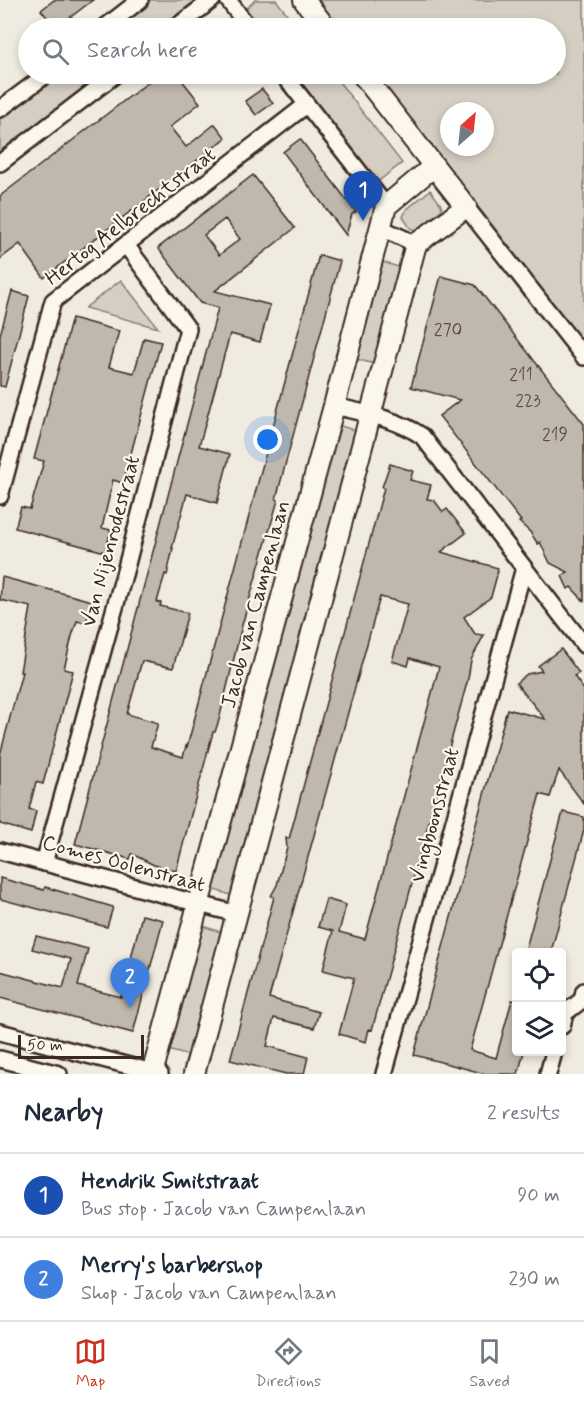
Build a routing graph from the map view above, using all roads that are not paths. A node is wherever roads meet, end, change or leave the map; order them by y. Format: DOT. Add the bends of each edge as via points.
graph roads {
  1 [pos="140,0"];
  2 [pos="212,0"];
  3 [pos="228,0"];
  4 [pos="304,0"];
  5 [pos="117,18"];
  6 [pos="188,18"];
  7 [pos="242,18"];
  8 [pos="318,18"];
  9 [pos="34,84"];
  10 [pos="103,84"];
  11 [pos="290,84"];
  12 [pos="370,84"];
  13 [pos="306,105"];
  14 [pos="0,109"];
  15 [pos="0,163"];
  16 [pos="434,166"];
  17 [pos="386,206"];
  18 [pos="466,207"];
  19 [pos="381,228"];
  20 [pos="416,244"];
  21 [pos="126,245"];
  22 [pos="584,357"];
  23 [pos="334,406"];
  24 [pos="372,415"];
  25 [pos="0,496"];
  26 [pos="524,568"];
  27 [pos="584,645"];
  28 [pos="0,851"];
  29 [pos="44,863"];
  30 [pos="198,904"];
  31 [pos="237,914"];
  32 [pos="583,997"];
  33 [pos="566,1012"];
  34 [pos="0,1032"];
  35 [pos="553,1056"];
  36 [pos="0,1059"];
  37 [pos="155,1073"];
  38 [pos="59,1074"];
  39 [pos="194,1074"];
  40 [pos="384,1074"];
  41 [pos="548,1074"];
  1 -- 5 [label="street"];
  2 -- 6 [label="street"];
  3 -- 7 [label="street"];
  4 -- 8 [label="street"];
  9 -- 14 [label="street"];
  10 -- 15 [label="street"];
  11 -- 13 [label="street"];
  12 -- 16 [label="street"];
  13 -- 17 [label="street"];
  13 -- 21 [label="street, Hertog Aelbrechtstraat"];
  16 -- 17 [label="street"];
  16 -- 18 [label="street"];
  17 -- 19 [label="street, Jacob van Campenlaan"];
  18 -- 20 [label="street"];
  18 -- 22 [label="street"];
  19 -- 20 [label="street"];
  19 -- 23 [label="street, Jacob van Campenlaan"];
  20 -- 24 [label="street"];
  21 -- 25 [label="street, Hertog Aelbrechtstraat" via="53,301"];
  21 -- 29 [label="street, Van Nijenrodestraat" via="188,329"];
  23 -- 24 [label="street"];
  23 -- 30 [label="street, Jacob van Campenlaan"];
  24 -- 26 [label="street" via="422,436"];
  24 -- 31 [label="street"];
  26 -- 27 [label="street"];
  26 -- 40 [label="street, Vingboonsstraat"];
  28 -- 29 [label="street, Comes Oolenstraat"];
  29 -- 30 [label="street, Comes Oolenstraat"];
  30 -- 31 [label="street, Comes Oolenstraat"];
  30 -- 37 [label="street, Jacob van Campenlaan"];
  31 -- 39 [label="street"];
  32 -- 33 [label="street"];
  34 -- 37 [label="street"];
  35 -- 41 [label="street"];
  36 -- 38 [label="street"];
}
